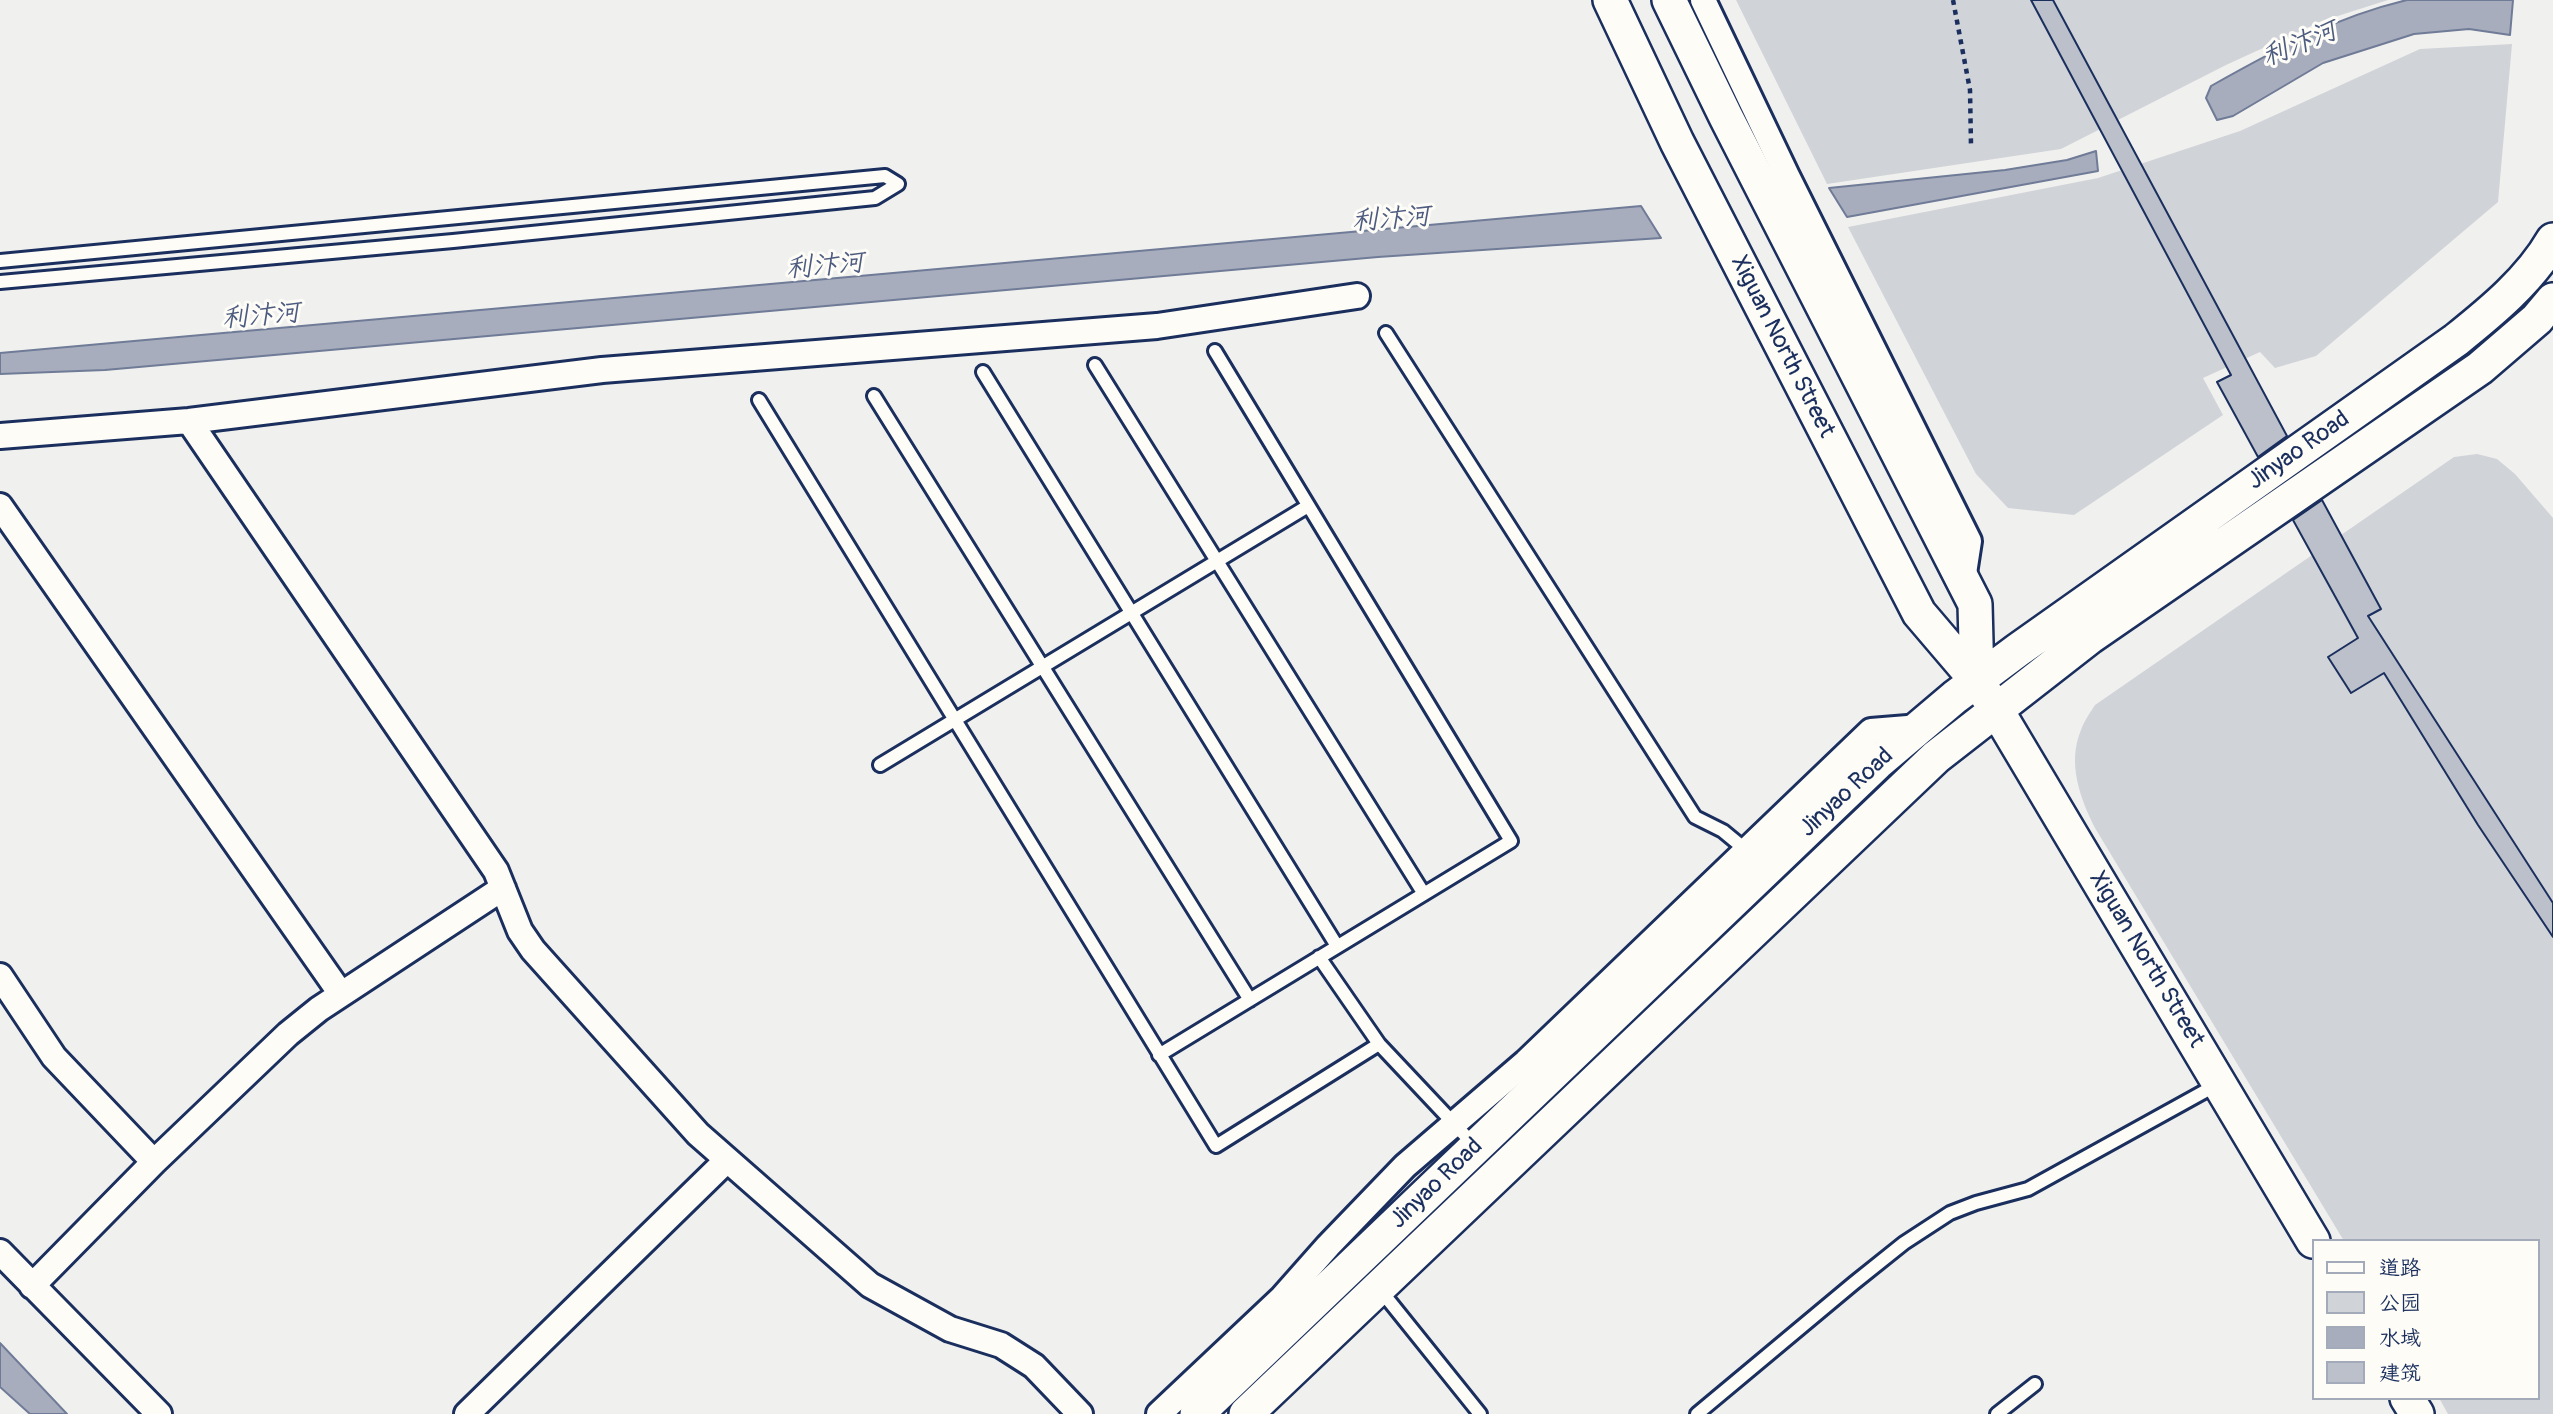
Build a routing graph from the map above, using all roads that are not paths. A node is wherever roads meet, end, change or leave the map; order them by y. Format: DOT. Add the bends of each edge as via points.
graph roads {
  1 [pos="1609,0"];
  2 [pos="1669,0"];
  3 [pos="1703,0"];
  4 [pos="2553,240"];
  5 [pos="0,261"];
  6 [pos="0,282"];
  7 [pos="1357,296"];
  8 [pos="2553,300"];
  9 [pos="1386,334"];
  10 [pos="1215,351"];
  11 [pos="1095,365"];
  12 [pos="983,372"];
  13 [pos="874,396"];
  14 [pos="758,400"];
  15 [pos="189,421"];
  16 [pos="0,436"];
  17 [pos="0,506"];
  18 [pos="1308,506"];
  19 [pos="1217,561"];
  20 [pos="1963,580"];
  21 [pos="1131,613"];
  22 [pos="1042,667"];
  23 [pos="1977,681"];
  24 [pos="1996,709"];
  25 [pos="954,720"];
  26 [pos="1920,727"];
  27 [pos="880,765"];
  28 [pos="1746,850"];
  29 [pos="503,888"];
  30 [pos="1424,894"];
  31 [pos="1337,946"];
  32 [pos="1319,957"];
  33 [pos="0,976"];
  34 [pos="341,995"];
  35 [pos="1250,1000"];
  36 [pos="1380,1044"];
  37 [pos="1159,1055"];
  38 [pos="2220,1083"];
  39 [pos="1465,1135"];
  40 [pos="726,1160"];
  41 [pos="154,1163"];
  42 [pos="2313,1239"];
  43 [pos="0,1252"];
  44 [pos="33,1286"];
  45 [pos="1378,1287"];
  46 [pos="2035,1384"];
  47 [pos="159,1414"];
  48 [pos="467,1414"];
  49 [pos="1080,1414"];
  50 [pos="1159,1414"];
  51 [pos="1197,1414"];
  52 [pos="1246,1414"];
  53 [pos="1480,1414"];
  54 [pos="1697,1414"];
  55 [pos="1997,1414"];
  1 -- 23 [label="main road, Xiguan North Street" via="1919,613"];
  2 -- 20 [label="main road"];
  3 -- 20 [label="street" via="1969,541"];
  4 -- 23 [label="main road, Jinyao Road" via="2505,297 2456,340"];
  5 -- 6 [label="lane" via="885,176 898,184 875,198"];
  7 -- 15 [label="street" via="1157,326 602,370"];
  8 -- 24 [label="main road, Jinyao Road" via="2480,368 2090,637"];
  9 -- 28 [label="lane" via="1695,817"];
  10 -- 18 [label="lane"];
  11 -- 19 [label="lane"];
  12 -- 21 [label="lane"];
  13 -- 22 [label="lane"];
  14 -- 25 [label="lane"];
  15 -- 16 [label="street"];
  15 -- 29 [label="street" via="496,871"];
  17 -- 34 [label="street"];
  18 -- 19 [label="lane"];
  18 -- 30 [label="lane" via="1511,841"];
  19 -- 21 [label="lane"];
  19 -- 30 [label="lane"];
  20 -- 23 [label="main road" via="1975,604"];
  21 -- 22 [label="lane"];
  21 -- 31 [label="lane"];
  22 -- 25 [label="lane"];
  22 -- 35 [label="lane"];
  23 -- 24 [label="main road, Xiguan North Street"];
  23 -- 26 [label="main road, Jinyao Road"];
  24 -- 38 [label="main road, Xiguan North Street"];
  24 -- 45 [label="main road, Jinyao Road" via="1914,776"];
  25 -- 27 [label="lane"];
  25 -- 37 [label="lane"];
  26 -- 28 [label="street" via="1871,732"];
  26 -- 39 [label="main road, Jinyao Road"];
  28 -- 39 [label="street" via="1526,1062"];
  29 -- 34 [label="street"];
  29 -- 40 [label="street" via="533,950"];
  30 -- 31 [label="lane"];
  31 -- 32 [label="lane"];
  32 -- 35 [label="lane"];
  32 -- 36 [label="lane"];
  33 -- 41 [label="street" via="54,1057"];
  34 -- 41 [label="street" via="288,1034"];
  35 -- 37 [label="lane"];
  36 -- 37 [label="lane" via="1216,1146"];
  36 -- 39 [label="lane"];
  38 -- 42 [label="main road, Xiguan North Street"];
  38 -- 54 [label="lane" via="2028,1189 1950,1213 1904,1243"];
  39 -- 50 [label="street" via="1405,1166 1282,1298"];
  39 -- 51 [label="main road, Jinyao Road"];
  40 -- 48 [label="street"];
  40 -- 49 [label="street" via="870,1285 950,1329 1002,1345 1034,1366"];
  41 -- 44 [label="street"];
  43 -- 44 [label="street"];
  44 -- 47 [label="street"];
  45 -- 52 [label="main road, Jinyao Road"];
  45 -- 53 [label="lane"];
  46 -- 55 [label="lane"];
}
